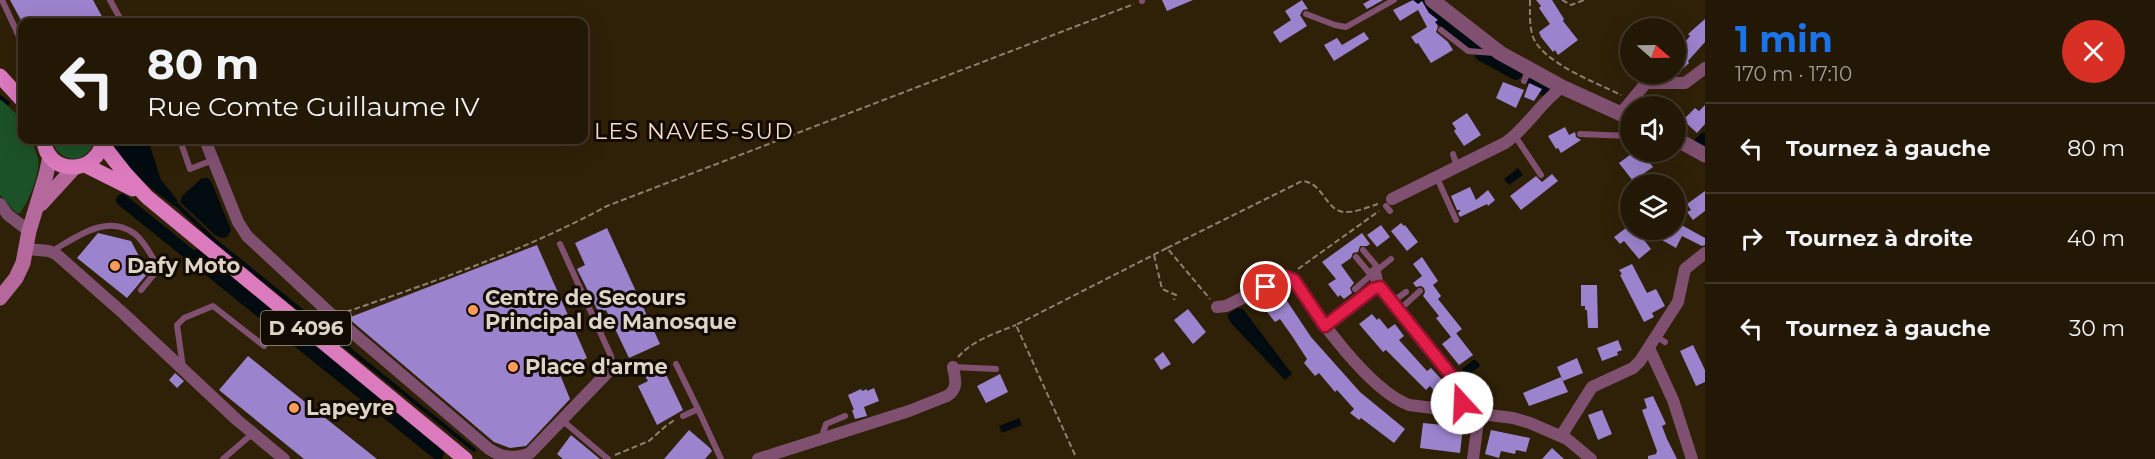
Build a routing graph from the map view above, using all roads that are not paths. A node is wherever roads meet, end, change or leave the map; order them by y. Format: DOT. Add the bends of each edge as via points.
graph roads {
  1 [pos="2,0"];
  2 [pos="110,0"];
  3 [pos="1393,0"];
  4 [pos="1432,0"];
  5 [pos="3,10"];
  6 [pos="1306,14"];
  7 [pos="120,18"];
  8 [pos="1441,30"];
  9 [pos="18,36"];
  10 [pos="1500,53"];
  11 [pos="1705,68"];
  12 [pos="0,76"];
  13 [pos="18,87"];
  14 [pos="1562,87"];
  15 [pos="18,96"];
  16 [pos="1634,96"];
  17 [pos="1620,112"];
  18 [pos="1580,134"];
  19 [pos="1515,136"];
  20 [pos="1620,136"];
  21 [pos="46,144"];
  22 [pos="102,144"];
  23 [pos="104,144"];
  24 [pos="181,144"];
  25 [pos="207,144"];
  26 [pos="1686,145"];
  27 [pos="1453,154"];
  28 [pos="1705,155"];
  29 [pos="50,156"];
  30 [pos="213,160"];
  31 [pos="79,166"];
  32 [pos="1458,167"];
  33 [pos="1541,175"];
  34 [pos="1437,178"];
  35 [pos="147,197"];
  36 [pos="0,204"];
  37 [pos="1389,205"];
  38 [pos="36,212"];
  39 [pos="1456,220"];
  40 [pos="29,231"];
  41 [pos="560,244"];
  42 [pos="26,249"];
  43 [pos="1363,250"];
  44 [pos="52,251"];
  45 [pos="1705,253"];
  46 [pos="1356,257"];
  47 [pos="1390,259"];
  48 [pos="1375,272"];
  49 [pos="1377,287"];
  50 [pos="1355,289"];
  51 [pos="141,290"];
  52 [pos="1420,291"];
  53 [pos="1406,292"];
  54 [pos="0,298"];
  55 [pos="1217,307"];
  56 [pos="1395,307"];
  57 [pos="1325,326"];
  58 [pos="264,346"];
  59 [pos="1649,348"];
  60 [pos="676,364"];
  61 [pos="952,367"];
  62 [pos="184,369"];
  63 [pos="996,369"];
  64 [pos="609,371"];
  65 [pos="698,409"];
  66 [pos="1461,412"];
  67 [pos="1479,414"];
  68 [pos="683,416"];
  69 [pos="845,416"];
  70 [pos="563,421"];
  71 [pos="252,434"];
  72 [pos="1561,435"];
  73 [pos="824,439"];
  74 [pos="500,457"];
  75 [pos="463,458"];
  76 [pos="223,459"];
  77 [pos="284,459"];
  78 [pos="609,459"];
  79 [pos="721,459"];
  80 [pos="758,459"];
  81 [pos="1473,459"];
  82 [pos="1591,459"];
  83 [pos="1692,459"];
  1 -- 5 [label="lane"];
  2 -- 7 [label="lane"];
  3 -- 6 [label="lane" via="1341,27"];
  4 -- 10 [label="street"];
  5 -- 9 [label="lane"];
  8 -- 10 [label="lane" via="1468,51"];
  10 -- 14 [label="street" via="1526,75"];
  11 -- 16 [label="street" via="1685,83 1646,83"];
  12 -- 13 [label="main road"];
  12 -- 15 [label="main road"];
  14 -- 17 [label="street"];
  14 -- 19 [label="street"];
  18 -- 20 [label="lane"];
  19 -- 32 [label="street"];
  19 -- 33 [label="lane"];
  21 -- 29 [label="main road"];
  22 -- 31 [label="main road" via="95,158"];
  23 -- 35 [label="main road, D 4096"];
  24 -- 30 [label="lane" via="190,169"];
  25 -- 30 [label="street"];
  26 -- 28 [label="street"];
  27 -- 32 [label="lane"];
  29 -- 31 [label="main road" via="58,164"];
  29 -- 38 [label="main road"];
  30 -- 74 [label="street" via="238,222 254,243 333,316"];
  31 -- 35 [label="main road, D 4096"];
  31 -- 38 [label="main road" via="58,184"];
  32 -- 34 [label="street"];
  34 -- 37 [label="street"];
  34 -- 39 [label="lane"];
  35 -- 75 [label="main road, D 4096"];
  36 -- 40 [label="street"];
  38 -- 40 [label="main road"];
  40 -- 42 [label="main road"];
  41 -- 64 [label="lane" via="611,356"];
  42 -- 44 [label="street"];
  42 -- 54 [label="main road" via="20,271"];
  43 -- 48 [label="lane"];
  44 -- 51 [label="lane" via="98,226 122,227 138,237 157,265"];
  44 -- 62 [label="street"];
  45 -- 59 [label="street" via="1685,269 1678,302 1661,340"];
  46 -- 48 [label="lane"];
  47 -- 48 [label="lane"];
  48 -- 49 [label="street"];
  48 -- 50 [label="lane"];
  49 -- 56 [label="street"];
  49 -- 57 [label="street"];
  52 -- 56 [label="lane"];
  53 -- 56 [label="lane"];
  55 -- 57 [label="street" via="1290,279"];
  56 -- 66 [label="street" via="1458,384"];
  57 -- 66 [label="street" via="1398,400"];
  58 -- 62 [label="lane" via="213,306 177,325"];
  59 -- 72 [label="street" via="1633,368 1592,387"];
  59 -- 83 [label="street" via="1673,400"];
  60 -- 65 [label="lane"];
  61 -- 63 [label="lane"];
  61 -- 73 [label="street" via="952,394"];
  62 -- 71 [label="street"];
  64 -- 70 [label="street"];
  65 -- 68 [label="lane"];
  65 -- 79 [label="lane"];
  66 -- 67 [label="street"];
  67 -- 72 [label="street" via="1522,420"];
  67 -- 81 [label="street"];
  69 -- 73 [label="lane" via="826,424"];
  70 -- 74 [label="street" via="526,455"];
  70 -- 78 [label="lane"];
  71 -- 76 [label="lane"];
  71 -- 77 [label="street"];
  72 -- 82 [label="street"];
  73 -- 80 [label="street"];
}
